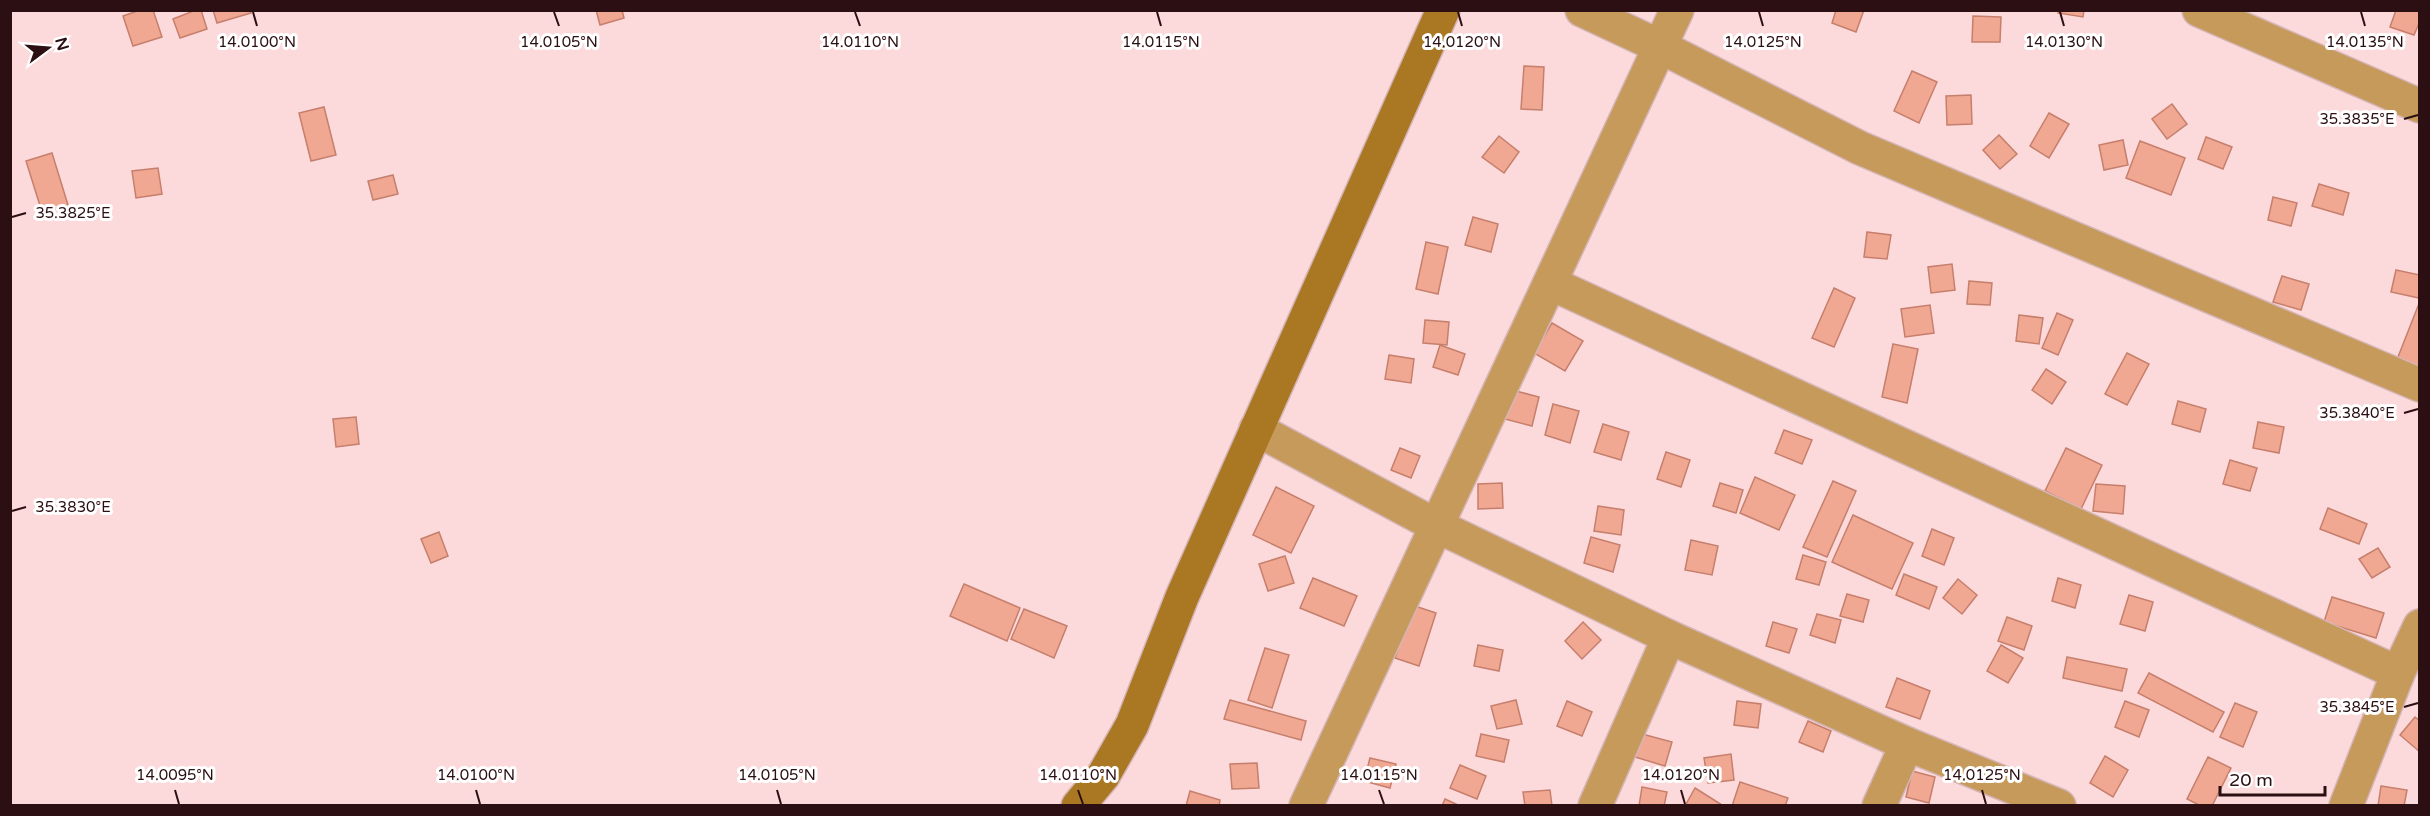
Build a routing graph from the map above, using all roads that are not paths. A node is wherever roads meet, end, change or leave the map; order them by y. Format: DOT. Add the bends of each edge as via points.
graph roads {
  1 [pos="1443,10"];
  2 [pos="1582,10"];
  3 [pos="1677,10"];
  4 [pos="2199,10"];
  5 [pos="1661,47"];
  6 [pos="2420,106"];
  7 [pos="1550,283"];
  8 [pos="2420,385"];
  9 [pos="1256,429"];
  10 [pos="1436,525"];
  11 [pos="2420,626"];
  12 [pos="1669,637"];
  13 [pos="2398,673"];
  14 [pos="1907,744"];
  15 [pos="1078,806"];
  16 [pos="1306,806"];
  17 [pos="1595,806"];
  18 [pos="1879,806"];
  19 [pos="2059,806"];
  20 [pos="2346,806"];
  1 -- 9 [label="main road"];
  2 -- 5 [label="street"];
  3 -- 5 [label="street"];
  4 -- 6 [label="street"];
  5 -- 7 [label="street"];
  5 -- 8 [label="street" via="1860,148"];
  7 -- 10 [label="street"];
  7 -- 13 [label="street"];
  9 -- 10 [label="street"];
  9 -- 15 [label="main road" via="1182,597 1132,725 1103,776"];
  10 -- 12 [label="street"];
  10 -- 16 [label="street"];
  11 -- 13 [label="street"];
  12 -- 14 [label="street"];
  12 -- 17 [label="street"];
  13 -- 20 [label="street"];
  14 -- 18 [label="street"];
  14 -- 19 [label="street"];
}
